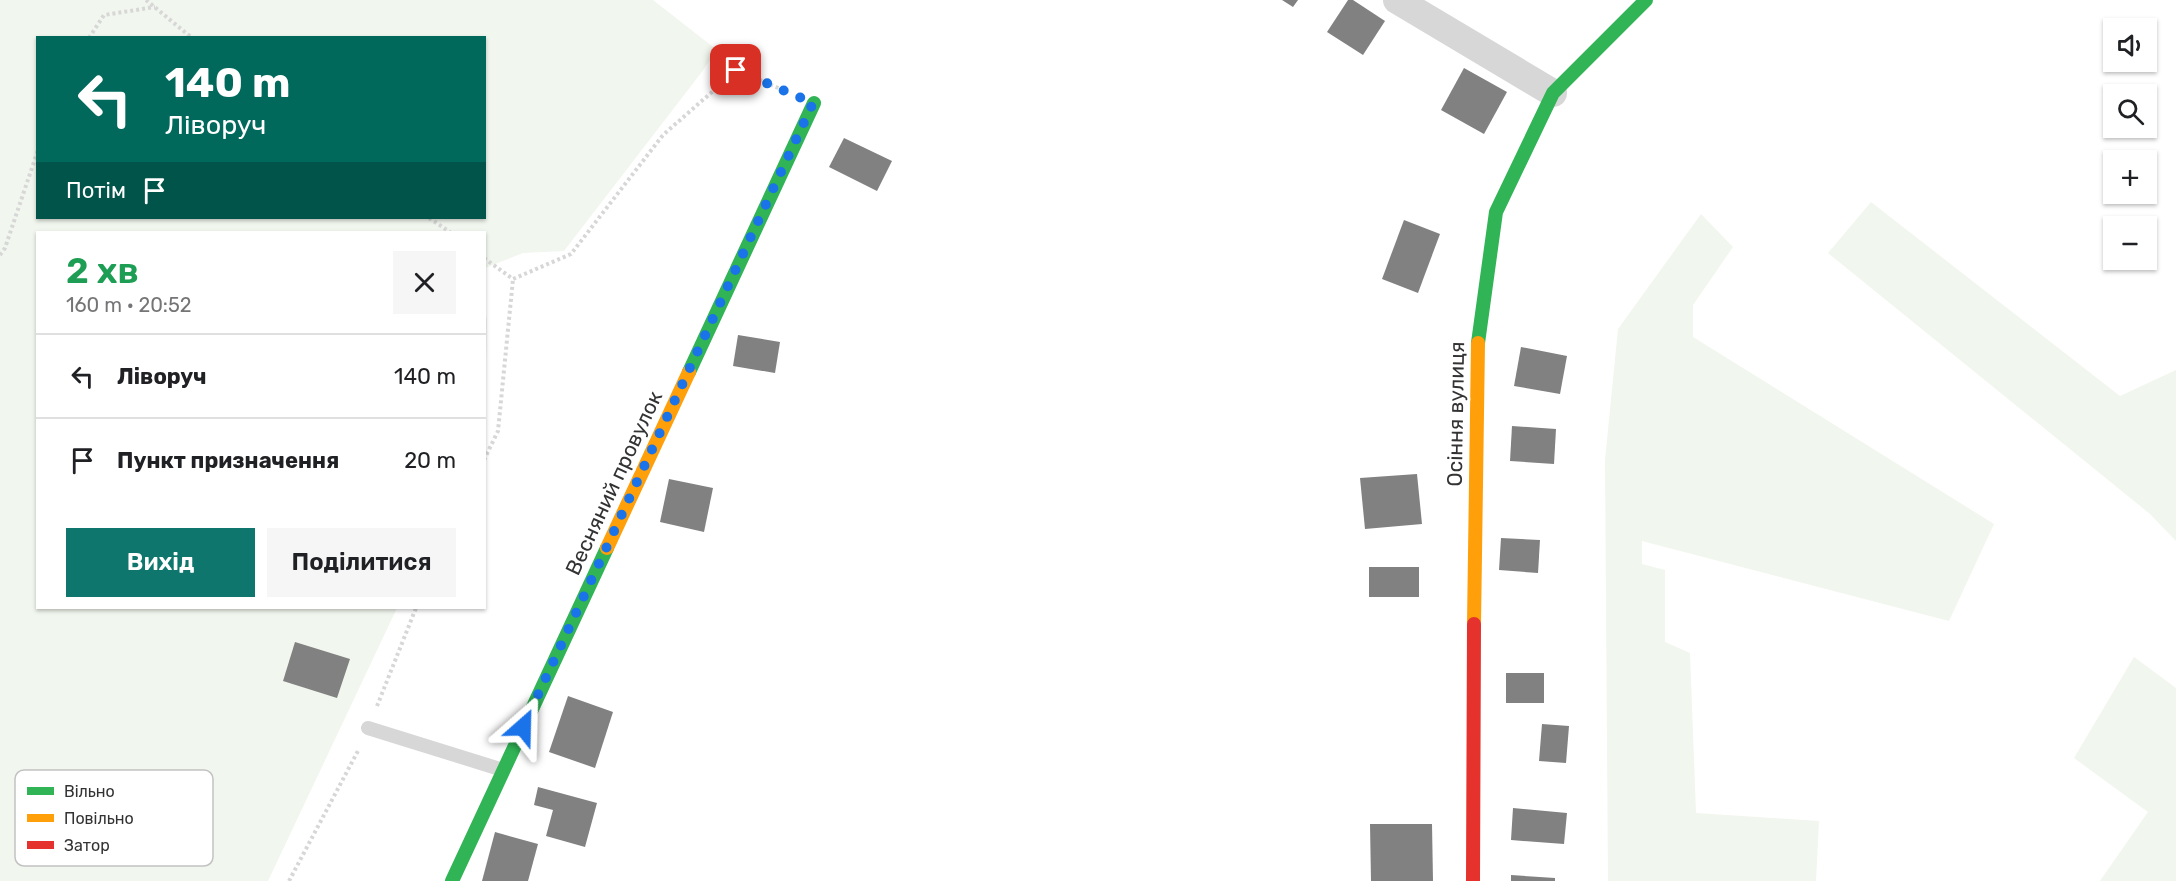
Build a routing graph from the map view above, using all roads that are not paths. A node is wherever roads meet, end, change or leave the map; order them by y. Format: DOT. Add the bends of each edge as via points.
graph roads {
  1 [pos="1397,0"];
  2 [pos="1646,0"];
  3 [pos="1553,93"];
  4 [pos="813,103"];
  5 [pos="368,728"];
  6 [pos="503,770"];
  7 [pos="452,881"];
  8 [pos="1473,881"];
  1 -- 3 [label="street"];
  2 -- 3 [label="street, Осіння вулиця"];
  3 -- 8 [label="street, Осіння вулиця" via="1496,213 1476,355"];
  4 -- 6 [label="street, Весняний провулок"];
  5 -- 6 [label="lane"];
  6 -- 7 [label="street, Весняний провулок"];
}
